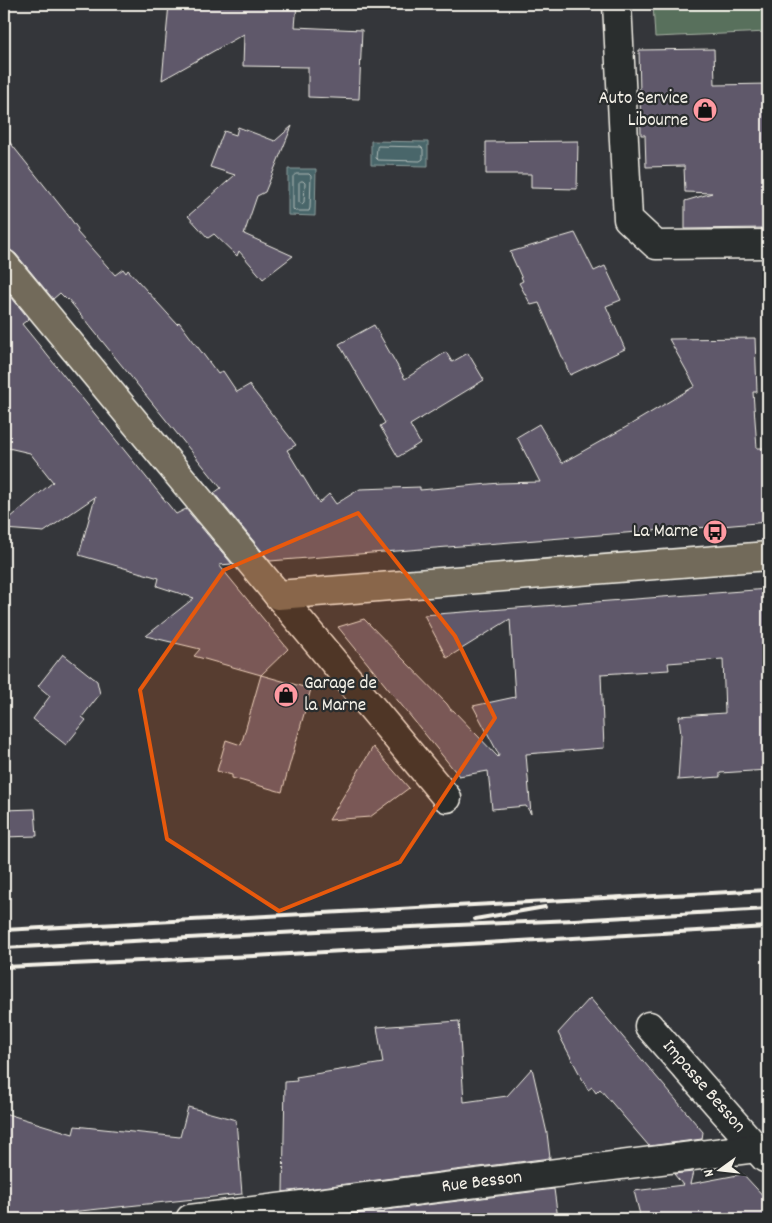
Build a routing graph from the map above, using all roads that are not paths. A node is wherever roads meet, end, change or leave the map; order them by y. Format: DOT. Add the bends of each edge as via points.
graph roads {
  1 [pos="617,4"];
  2 [pos="768,244"];
  3 [pos="4,264"];
  4 [pos="768,556"];
  5 [pos="278,595"];
  6 [pos="447,798"];
  7 [pos="649,1026"];
  8 [pos="762,1154"];
  9 [pos="251,1216"];
  10 [pos="190,1219"];
  1 -- 2 [label="street" via="628,219 656,245"];
  3 -- 5 [label="main road"];
  4 -- 5 [label="main road"];
  5 -- 6 [label="street"];
  7 -- 8 [label="street, Impasse Besson"];
  8 -- 9 [label="street, Rue Besson"];
  9 -- 10 [label="street, Rue Besson"];
}
